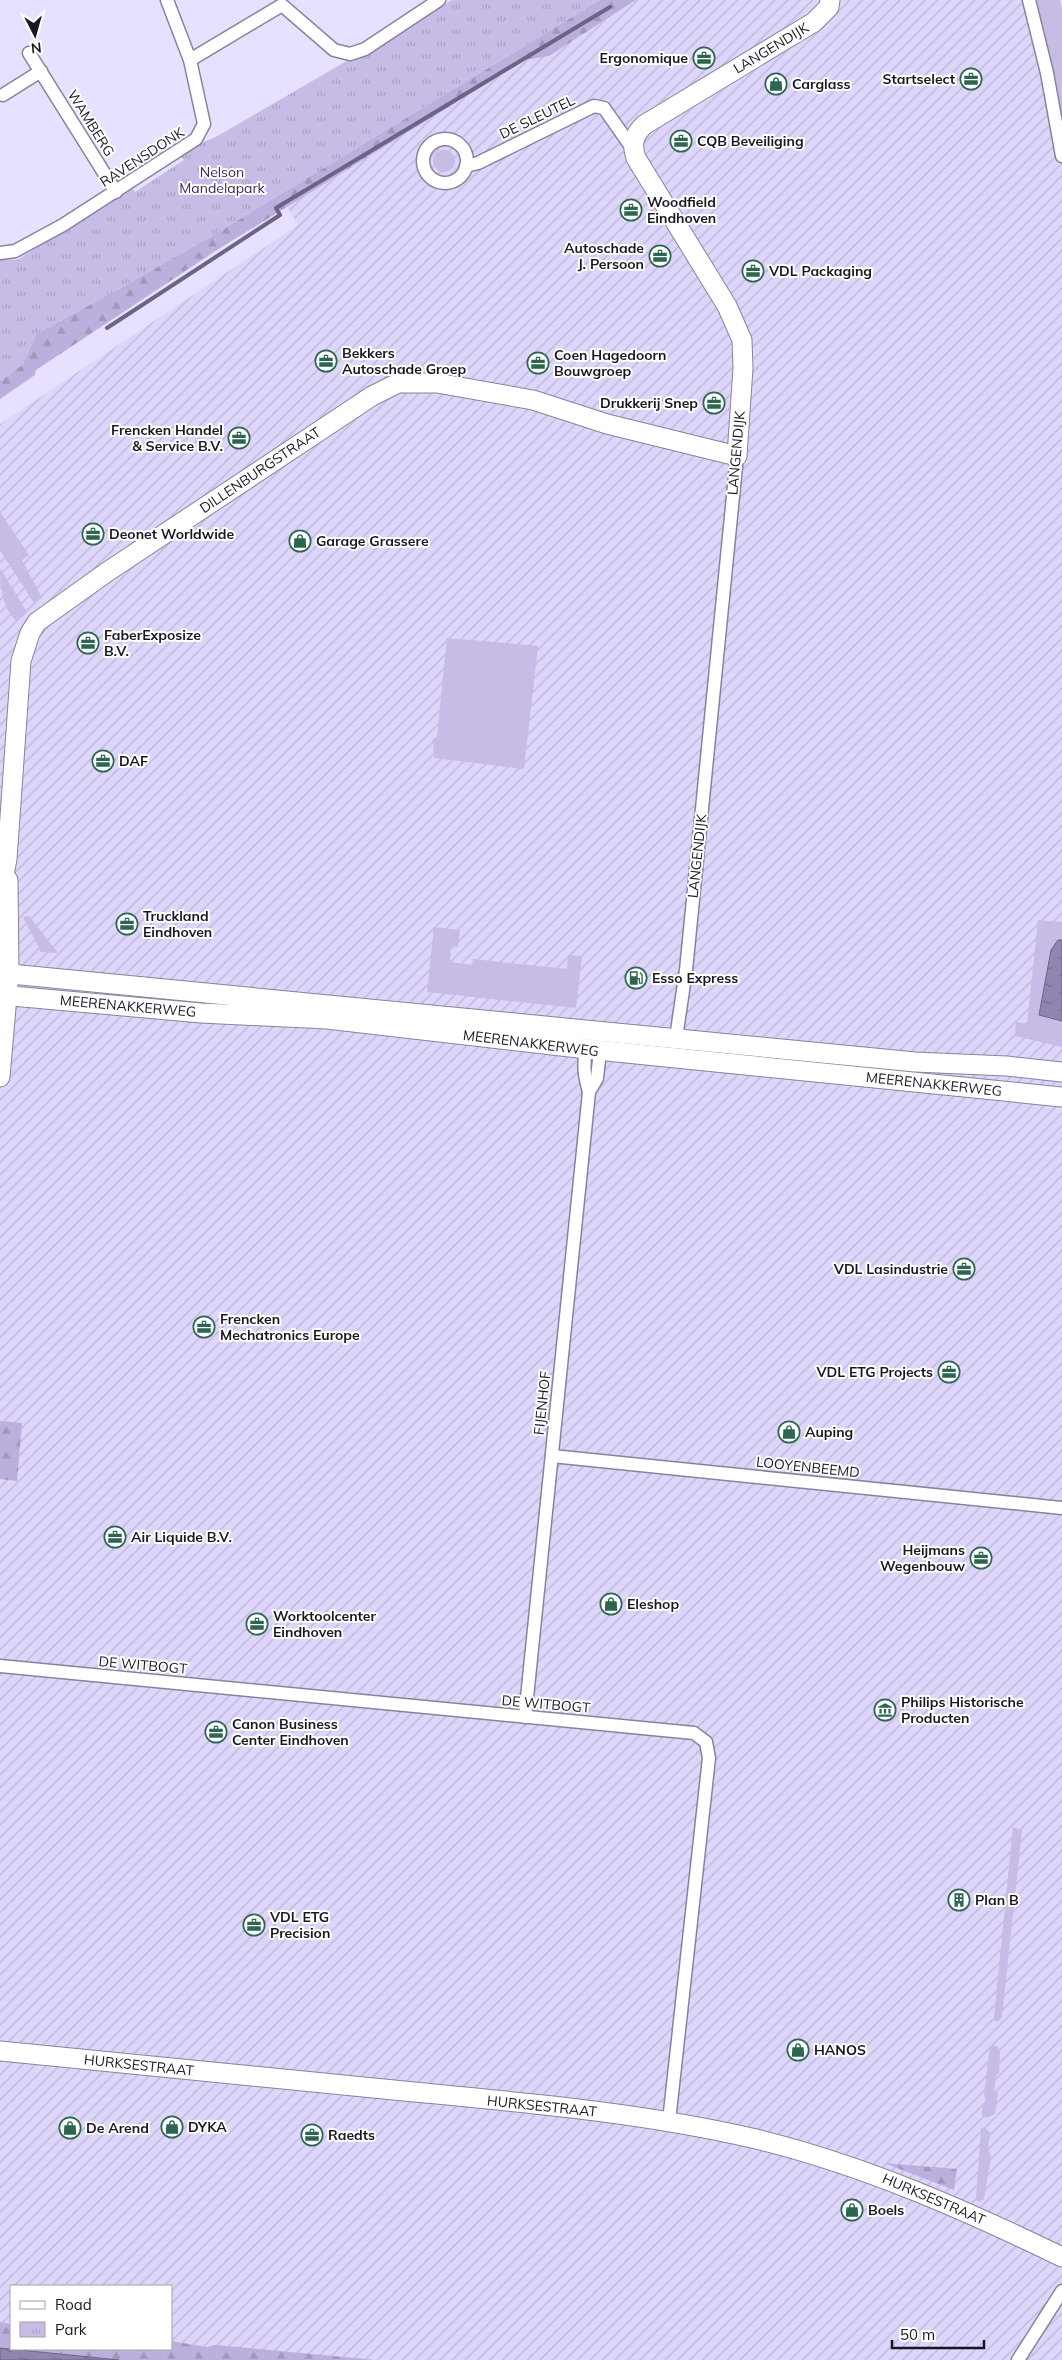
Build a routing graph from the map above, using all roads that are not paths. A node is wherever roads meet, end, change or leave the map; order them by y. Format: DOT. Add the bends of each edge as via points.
graph roads {
  1 [pos="167,0"];
  2 [pos="439,0"];
  3 [pos="830,0"];
  4 [pos="1028,0"];
  5 [pos="280,2"];
  6 [pos="29,53"];
  7 [pos="190,60"];
  8 [pos="41,71"];
  9 [pos="3,94"];
  10 [pos="632,148"];
  11 [pos="1062,156"];
  12 [pos="466,166"];
  13 [pos="116,192"];
  14 [pos="0,253"];
  15 [pos="737,456"];
  16 [pos="7,859"];
  17 [pos="0,896"];
  18 [pos="4,973"];
  19 [pos="4,995"];
  20 [pos="676,1038"];
  21 [pos="593,1050"];
  22 [pos="1062,1072"];
  23 [pos="0,1077"];
  24 [pos="1062,1097"];
  25 [pos="552,1456"];
  26 [pos="1062,1508"];
  27 [pos="0,1666"];
  28 [pos="525,1717"];
  29 [pos="0,2051"];
  30 [pos="669,2121"];
  31 [pos="1062,2257"];
  32 [pos="1062,2291"];
  33 [pos="1018,2360"];
  1 -- 7 [label="street, RAVENSDONK"];
  2 -- 5 [label="street" via="365,49 350,54 334,50"];
  3 -- 10 [label="street, LANGENDIJK" via="829,8 814,22 644,124 635,134"];
  4 -- 11 [label="street" via="1047,73"];
  5 -- 7 [label="street"];
  6 -- 8 [label="street, WAMBERG"];
  7 -- 13 [label="street, RAVENSDONK" via="204,124 202,130 196,139"];
  8 -- 9 [label="street"];
  8 -- 13 [label="street, WAMBERG"];
  10 -- 12 [label="street, DE SLEUTEL" via="604,108 594,106"];
  10 -- 15 [label="street, LANGENDIJK" via="727,306 742,340"];
  13 -- 14 [label="street, RAVENSDONK" via="16,251"];
  15 -- 16 [label="street, DILLENBURGSTRAAT" via="607,424 533,400 437,383 398,383 372,396 37,622 21,662"];
  15 -- 20 [label="street, LANGENDIJK" via="687,962"];
  16 -- 17 [label="street, DILLENBURGSTRAAT"];
  16 -- 18 [label="street, DILLENBURGSTRAAT"];
  18 -- 19 [label="street, DILLENBURGSTRAAT"];
  18 -- 20 [label="street, MEERENAKKERWEG"];
  19 -- 21 [label="street, MEERENAKKERWEG" via="202,1013 327,1019"];
  19 -- 23 [label="street, DILLENBURGSTRAAT"];
  20 -- 22 [label="street, MEERENAKKERWEG" via="915,1062"];
  21 -- 24 [label="street, MEERENAKKERWEG"];
  21 -- 25 [label="street, FIJENHOF" via="584,1057 589,1092"];
  25 -- 26 [label="street, LOOYENBEEMD"];
  25 -- 28 [label="street, FIJENHOF"];
  27 -- 28 [label="street, DE WITBOGT"];
  28 -- 30 [label="street, DE WITBOGT" via="694,1733 706,1742 709,1758"];
  29 -- 30 [label="street, HURKSESTRAAT" via="556,2106"];
  30 -- 31 [label="street, HURKSESTRAAT" via="756,2140 861,2169 962,2210"];
  32 -- 33 [label="street"];
}
